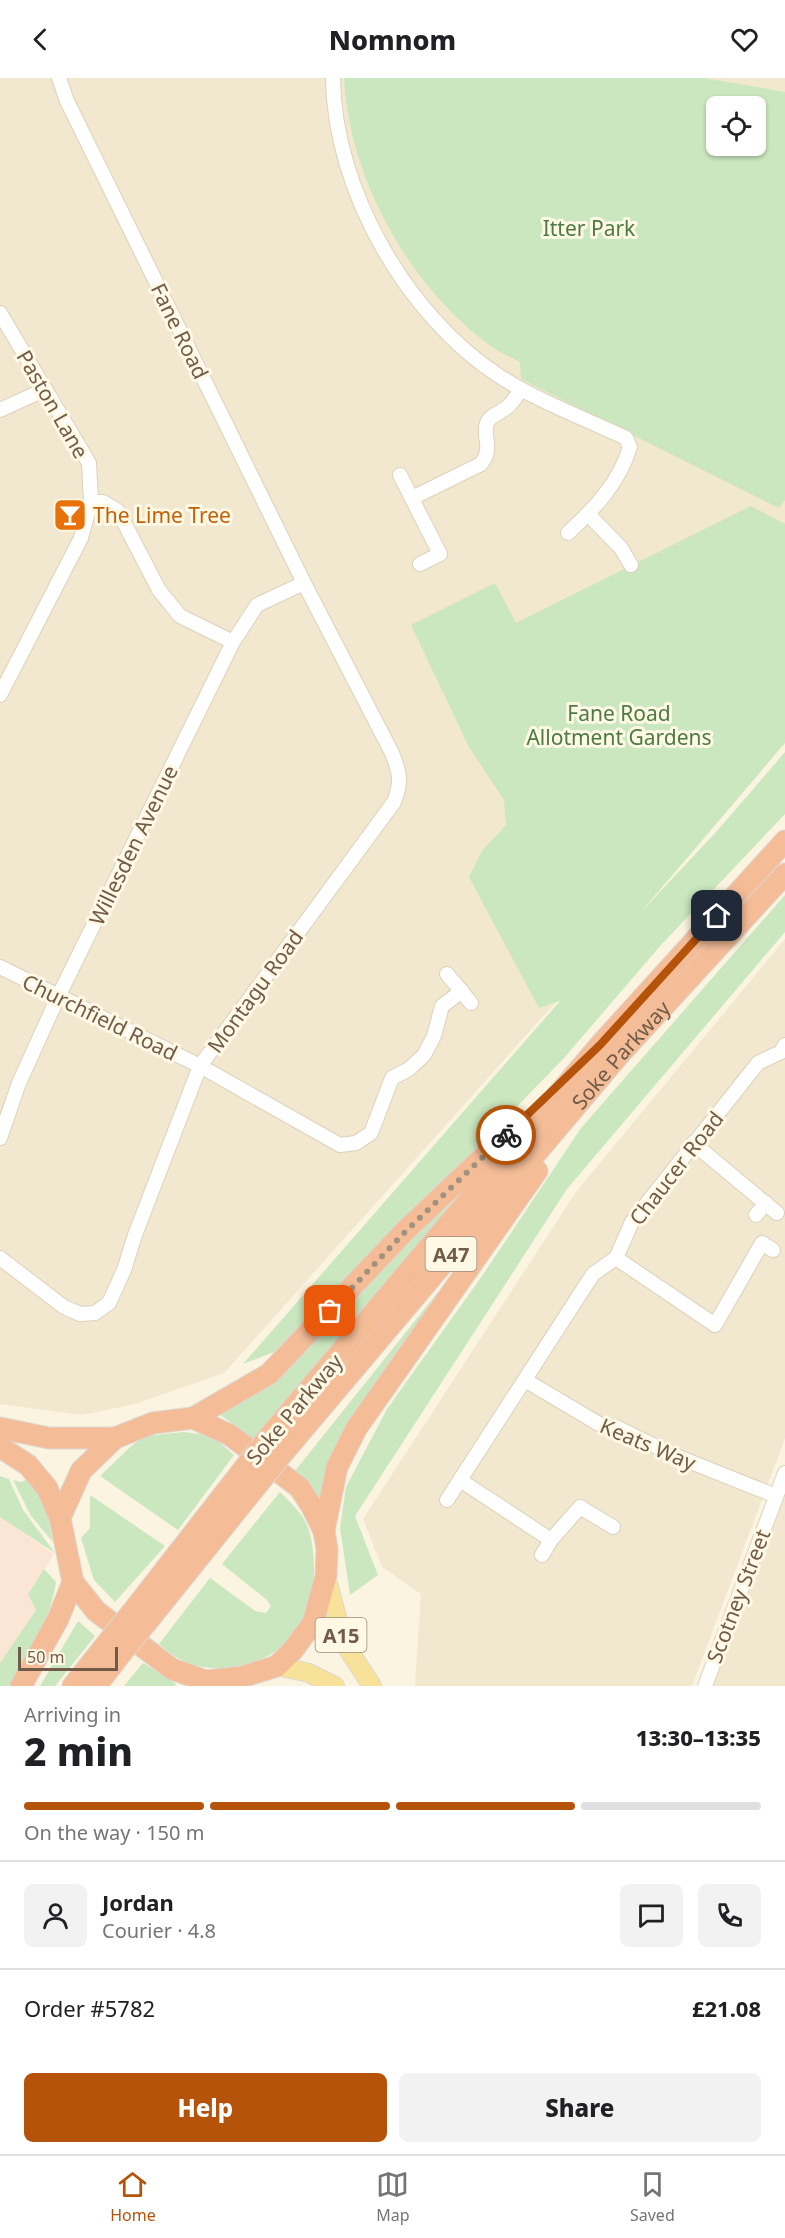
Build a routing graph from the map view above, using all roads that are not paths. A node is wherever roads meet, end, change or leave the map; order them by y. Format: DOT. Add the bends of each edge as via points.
graph roads {
  1 [pos="59,78"];
  2 [pos="333,78"];
  3 [pos="0,313"];
  4 [pos="44,390"];
  5 [pos="521,390"];
  6 [pos="0,410"];
  7 [pos="400,475"];
  8 [pos="412,498"];
  9 [pos="91,502"];
  10 [pos="588,514"];
  11 [pos="568,533"];
  12 [pos="420,564"];
  13 [pos="631,565"];
  14 [pos="304,583"];
  15 [pos="233,642"];
  16 [pos="0,695"];
  17 [pos="785,841"];
  18 [pos="785,874"];
  19 [pos="0,967"];
  20 [pos="447,974"];
  21 [pos="462,991"];
  22 [pos="58,997"];
  23 [pos="471,1003"];
  24 [pos="600,1045"];
  25 [pos="784,1050"];
  26 [pos="619,1055"];
  27 [pos="200,1066"];
  28 [pos="0,1138"];
  29 [pos="693,1143"];
  30 [pos="766,1203"];
  31 [pos="777,1213"];
  32 [pos="756,1215"];
  33 [pos="773,1250"];
  34 [pos="0,1258"];
  35 [pos="616,1258"];
  36 [pos="525,1380"];
  37 [pos="193,1418"];
  38 [pos="0,1428"];
  39 [pos="115,1438"];
  40 [pos="0,1447"];
  41 [pos="275,1447"];
  42 [pos="785,1473"];
  43 [pos="460,1480"];
  44 [pos="776,1496"];
  45 [pos="447,1500"];
  46 [pos="60,1518"];
  47 [pos="613,1527"];
  48 [pos="324,1531"];
  49 [pos="551,1540"];
  50 [pos="542,1555"];
  51 [pos="326,1576"];
  52 [pos="73,1582"];
  53 [pos="116,1646"];
  54 [pos="278,1666"];
  55 [pos="202,1684"];
  56 [pos="21,1686"];
  57 [pos="73,1686"];
  58 [pos="96,1686"];
  59 [pos="335,1686"];
  60 [pos="372,1686"];
  61 [pos="705,1686"];
  1 -- 14 [label="street, Fane Road"];
  2 -- 5 [label="street" via="342,145 357,194 402,280 460,345"];
  3 -- 4 [label="street, Paston Lane"];
  4 -- 6 [label="street"];
  4 -- 9 [label="street, Paston Lane" via="89,463"];
  5 -- 8 [label="street" via="507,408 489,419 489,448 481,464"];
  5 -- 10 [label="street" via="626,438 630,447 625,463 608,492"];
  7 -- 8 [label="street"];
  8 -- 12 [label="street" via="441,554"];
  9 -- 15 [label="street" via="103,502 118,511 159,590 180,616"];
  9 -- 16 [label="street, Paston Lane" via="81,538"];
  10 -- 11 [label="street"];
  10 -- 13 [label="street" via="621,548"];
  14 -- 15 [label="street, Willesden Avenue" via="257,605"];
  14 -- 27 [label="street, Montagu Road" via="392,753 400,787 394,802"];
  15 -- 22 [label="street, Willesden Avenue"];
  17 -- 24 [label="highway, Soke Parkway / A47"];
  18 -- 26 [label="highway, Soke Parkway / A47"];
  19 -- 22 [label="street, Churchfield Road"];
  20 -- 21 [label="street"];
  21 -- 23 [label="street"];
  21 -- 27 [label="street, Churchfield Road" via="442,1006 434,1036 424,1054 392,1078 371,1132 356,1143 340,1144"];
  22 -- 27 [label="street, Churchfield Road"];
  22 -- 28 [label="street, Willesden Avenue" via="19,1083"];
  24 -- 37 [label="highway, A47" via="405,1232 269,1374"];
  24 -- 41 [label="highway, Soke Parkway / A47"];
  25 -- 29 [label="street, Chaucer Road" via="758,1063"];
  26 -- 41 [label="highway, Soke Parkway / A47"];
  26 -- 48 [label="highway, A47" via="356,1429 337,1467"];
  27 -- 34 [label="street, Montagu Road" via="109,1303 95,1313 80,1314 64,1307"];
  29 -- 30 [label="street"];
  29 -- 35 [label="street, Chaucer Road" via="632,1222"];
  30 -- 31 [label="street"];
  30 -- 32 [label="street"];
  33 -- 35 [label="street" via="762,1243 715,1325"];
  35 -- 36 [label="street, Chaucer Road" via="593,1274"];
  36 -- 43 [label="street, Chaucer Road"];
  36 -- 44 [label="street, Keats Way" via="604,1427 616,1427 671,1454"];
  37 -- 39 [label="highway" via="153,1423"];
  37 -- 48 [label="highway" via="230,1435 300,1488"];
  38 -- 39 [label="highway" via="49,1438"];
  39 -- 46 [label="highway" via="81,1471"];
  40 -- 46 [label="highway" via="28,1465 47,1488"];
  41 -- 53 [label="highway, Soke Parkway / A47, bridge"];
  42 -- 44 [label="street, Scotney Street"];
  43 -- 45 [label="street, Chaucer Road"];
  43 -- 49 [label="street"];
  44 -- 61 [label="street, Scotney Street"];
  46 -- 52 [label="highway"];
  47 -- 49 [label="street" via="580,1507"];
  48 -- 51 [label="highway"];
  49 -- 50 [label="street"];
  51 -- 54 [label="highway" via="313,1623"];
  51 -- 60 [label="main road, A15" via="344,1643"];
  52 -- 55 [label="highway" via="105,1620 172,1669"];
  52 -- 56 [label="highway" via="58,1619"];
  53 -- 57 [label="highway, Soke Parkway / A47"];
  53 -- 58 [label="highway, Soke Parkway / A47"];
  54 -- 55 [label="highway"];
  54 -- 59 [label="main road, A15" via="309,1673"];
}
